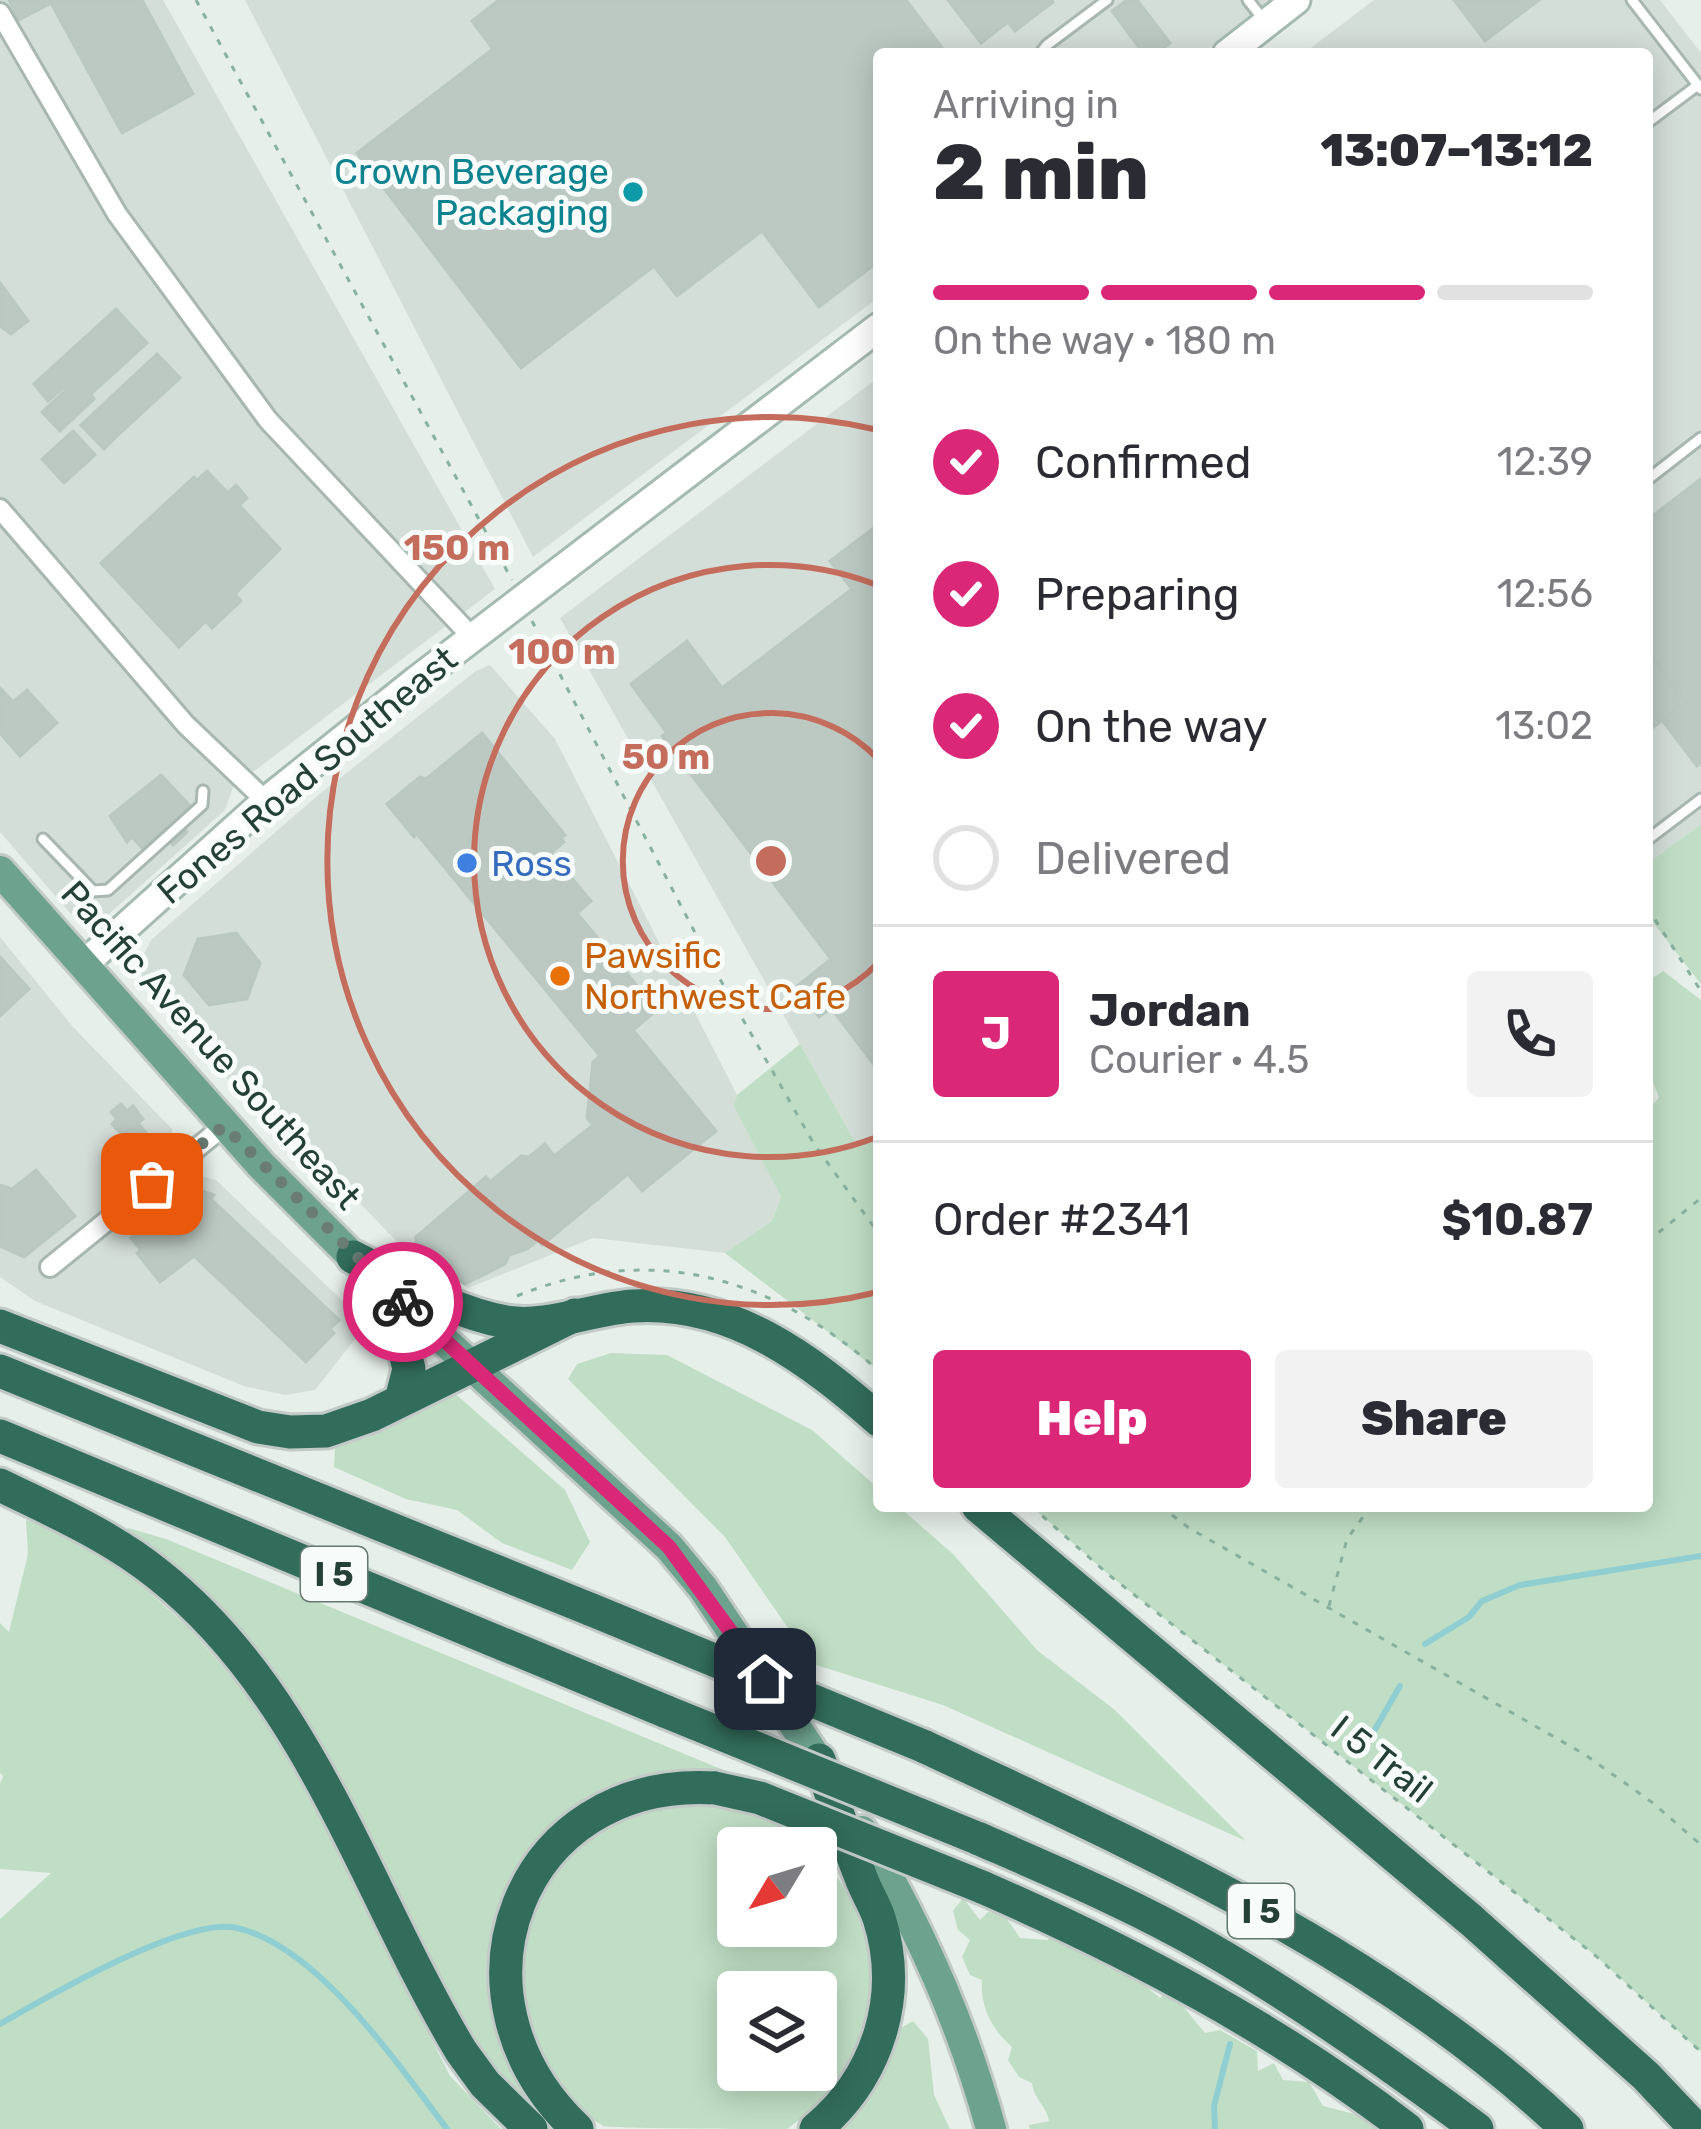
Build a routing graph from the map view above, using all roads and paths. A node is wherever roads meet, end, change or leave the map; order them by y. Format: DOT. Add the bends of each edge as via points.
graph roads {
  1 [pos="196,0"];
  2 [pos="1107,0"];
  3 [pos="1248,0"];
  4 [pos="1296,0"];
  5 [pos="1632,0"];
  6 [pos="0,14"];
  7 [pos="1266,23"];
  8 [pos="1045,48"];
  9 [pos="1235,48"];
  10 [pos="1699,87"];
  11 [pos="1653,119"];
  12 [pos="873,332"];
  13 [pos="1701,438"];
  14 [pos="1653,475"];
  15 [pos="0,509"];
  16 [pos="514,583"];
  17 [pos="532,620"];
  18 [pos="472,637"];
  19 [pos="203,791"];
  20 [pos="1701,799"];
  21 [pos="266,801"];
  22 [pos="1653,835"];
  23 [pos="43,839"];
  24 [pos="0,871"];
  25 [pos="1653,916"];
  26 [pos="83,965"];
  27 [pos="1701,991"];
  28 [pos="224,1126"];
  29 [pos="1701,1198"];
  30 [pos="873,1226"];
  31 [pos="1653,1237"];
  32 [pos="353,1257"];
  33 [pos="50,1267"];
  34 [pos="390,1290"];
  35 [pos="575,1315"];
  36 [pos="0,1327"];
  37 [pos="474,1366"];
  38 [pos="0,1371"];
  39 [pos="400,1400"];
  40 [pos="873,1415"];
  41 [pos="0,1436"];
  42 [pos="0,1485"];
  43 [pos="985,1512"];
  44 [pos="1038,1512"];
  45 [pos="1168,1512"];
  46 [pos="1367,1512"];
  47 [pos="1329,1608"];
  48 [pos="819,1760"];
  49 [pos="1701,1845"];
  50 [pos="1701,2052"];
  51 [pos="531,2129"];
  52 [pos="577,2129"];
  53 [pos="816,2129"];
  54 [pos="991,2129"];
  55 [pos="1407,2129"];
  56 [pos="1477,2129"];
  57 [pos="1567,2129"];
  58 [pos="1696,2129"];
  1 -- 16 [label="path"];
  2 -- 8 [label="lane"];
  3 -- 7 [label="lane"];
  4 -- 7 [label="street"];
  5 -- 10 [label="lane"];
  6 -- 18 [label="street" via="117,214 268,420"];
  7 -- 9 [label="street"];
  10 -- 11 [label="lane"];
  12 -- 18 [label="street, Fones Road Southeast"];
  13 -- 14 [label="lane"];
  15 -- 21 [label="street" via="186,725"];
  17 -- 30 [label="path" via="713,967 814,1144"];
  18 -- 21 [label="street, Fones Road Southeast"];
  19 -- 23 [label="lane" via="202,806 109,890 93,891"];
  20 -- 22 [label="lane"];
  21 -- 26 [label="street, Fones Road Southeast"];
  24 -- 26 [label="main road, Pacific Avenue Southeast"];
  25 -- 27 [label="path"];
  26 -- 28 [label="main road, Pacific Avenue Southeast"];
  28 -- 32 [label="main road, Pacific Avenue Southeast"];
  28 -- 33 [label="street"];
  29 -- 31 [label="path"];
  32 -- 34 [label="main road, Pacific Avenue Southeast"];
  32 -- 35 [label="highway" via="460,1311 512,1323"];
  34 -- 37 [label="main road, Pacific Avenue Southeast"];
  34 -- 39 [label="highway" via="409,1369"];
  35 -- 37 [label="highway"];
  35 -- 40 [label="highway" via="686,1306 725,1317 777,1341"];
  36 -- 39 [label="highway" via="290,1432 326,1431"];
  37 -- 39 [label="highway"];
  37 -- 48 [label="main road, Pacific Avenue Southeast" via="669,1547"];
  38 -- 57 [label="highway, I 5, bridge" via="923,1746 1185,1870 1332,1950 1453,2033"];
  41 -- 56 [label="highway, I 5, bridge" via="1075,1880 1210,1948"];
  42 -- 51 [label="highway" via="144,1563 250,1667 306,1754 460,2051"];
  43 -- 58 [label="highway" via="1489,1936"];
  44 -- 50 [label="path, I 5 Trail" via="1596,1956"];
  45 -- 47 [label="path"];
  46 -- 47 [label="path" via="1347,1540"];
  47 -- 49 [label="path" via="1584,1754"];
  48 -- 53 [label="highway" via="879,1916 889,1994 866,2072"];
  48 -- 54 [label="main road, Pacific Avenue Southeast" via="918,1929"];
  52 -- 55 [label="highway, bridge" via="541,2091 512,2030 505,1962 521,1900 557,1846 594,1815 646,1792 715,1787 982,1887 1161,1970 1269,2031"];
}
